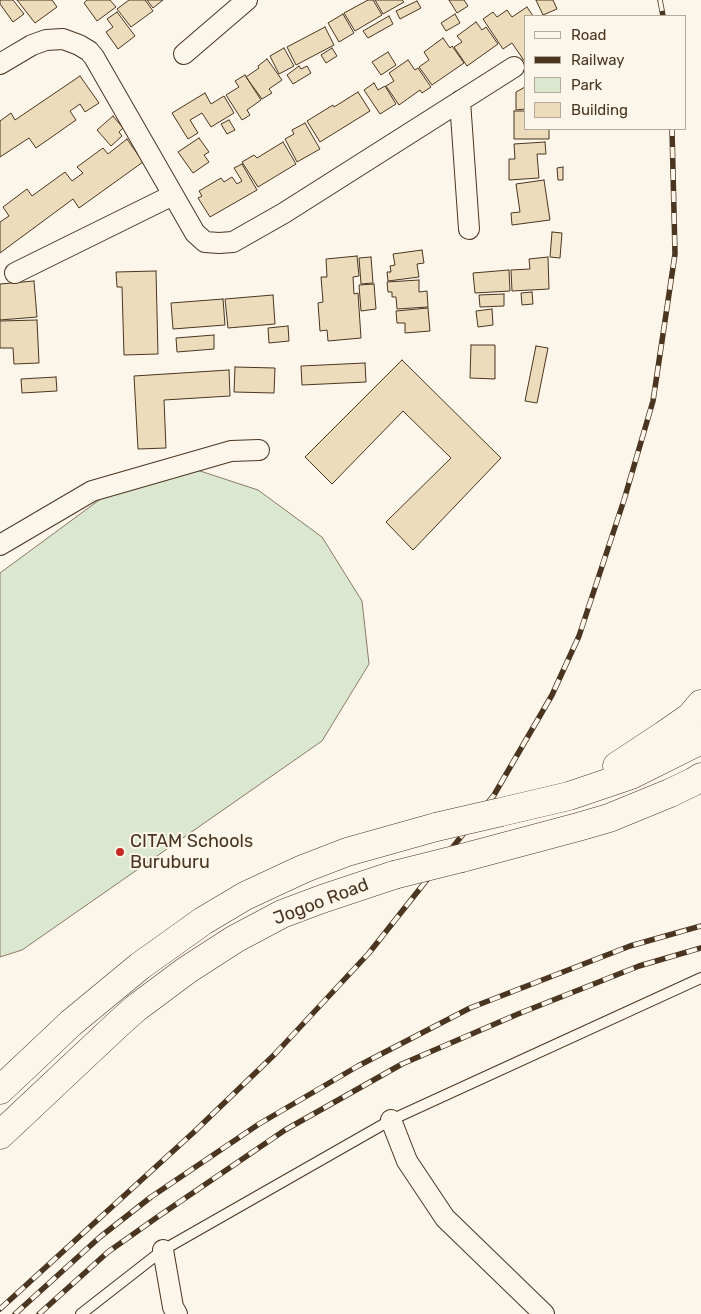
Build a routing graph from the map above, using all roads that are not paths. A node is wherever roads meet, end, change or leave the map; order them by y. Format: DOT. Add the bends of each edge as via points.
graph roads {
  1 [pos="247,0"];
  2 [pos="184,54"];
  3 [pos="0,64"];
  4 [pos="514,67"];
  5 [pos="460,101"];
  6 [pos="173,195"];
  7 [pos="469,229"];
  8 [pos="16,273"];
  9 [pos="259,450"];
  10 [pos="0,545"];
  11 [pos="701,704"];
  12 [pos="701,740"];
  13 [pos="701,777"];
  14 [pos="569,796"];
  15 [pos="701,799"];
  16 [pos="608,818"];
  17 [pos="701,978"];
  18 [pos="0,1090"];
  19 [pos="392,1120"];
  20 [pos="0,1134"];
  21 [pos="164,1250"];
  22 [pos="81,1314"];
  23 [pos="177,1314"];
  24 [pos="544,1314"];
  1 -- 2 [label="street"];
  3 -- 6 [label="street" via="46,40 63,39 89,51"];
  4 -- 5 [label="street"];
  5 -- 6 [label="street" via="233,242 205,242 195,233"];
  5 -- 7 [label="street"];
  6 -- 8 [label="street"];
  9 -- 10 [label="street" via="231,451 92,491"];
  11 -- 14 [label="main road" via="690,717"];
  12 -- 14 [label="main road, Jogoo Road" via="631,774"];
  13 -- 16 [label="main road, Jogoo Road"];
  14 -- 18 [label="main road, Jogoo Road, bridge" via="347,852 246,896 203,921 140,966 79,1016"];
  15 -- 16 [label="main road"];
  16 -- 20 [label="main road, Jogoo Road, bridge" via="394,875 282,914 187,970 117,1025"];
  17 -- 19 [label="lane"];
  19 -- 21 [label="lane"];
  19 -- 24 [label="street" via="407,1161 445,1218"];
  21 -- 22 [label="lane"];
  21 -- 23 [label="street" via="173,1307"];
}
